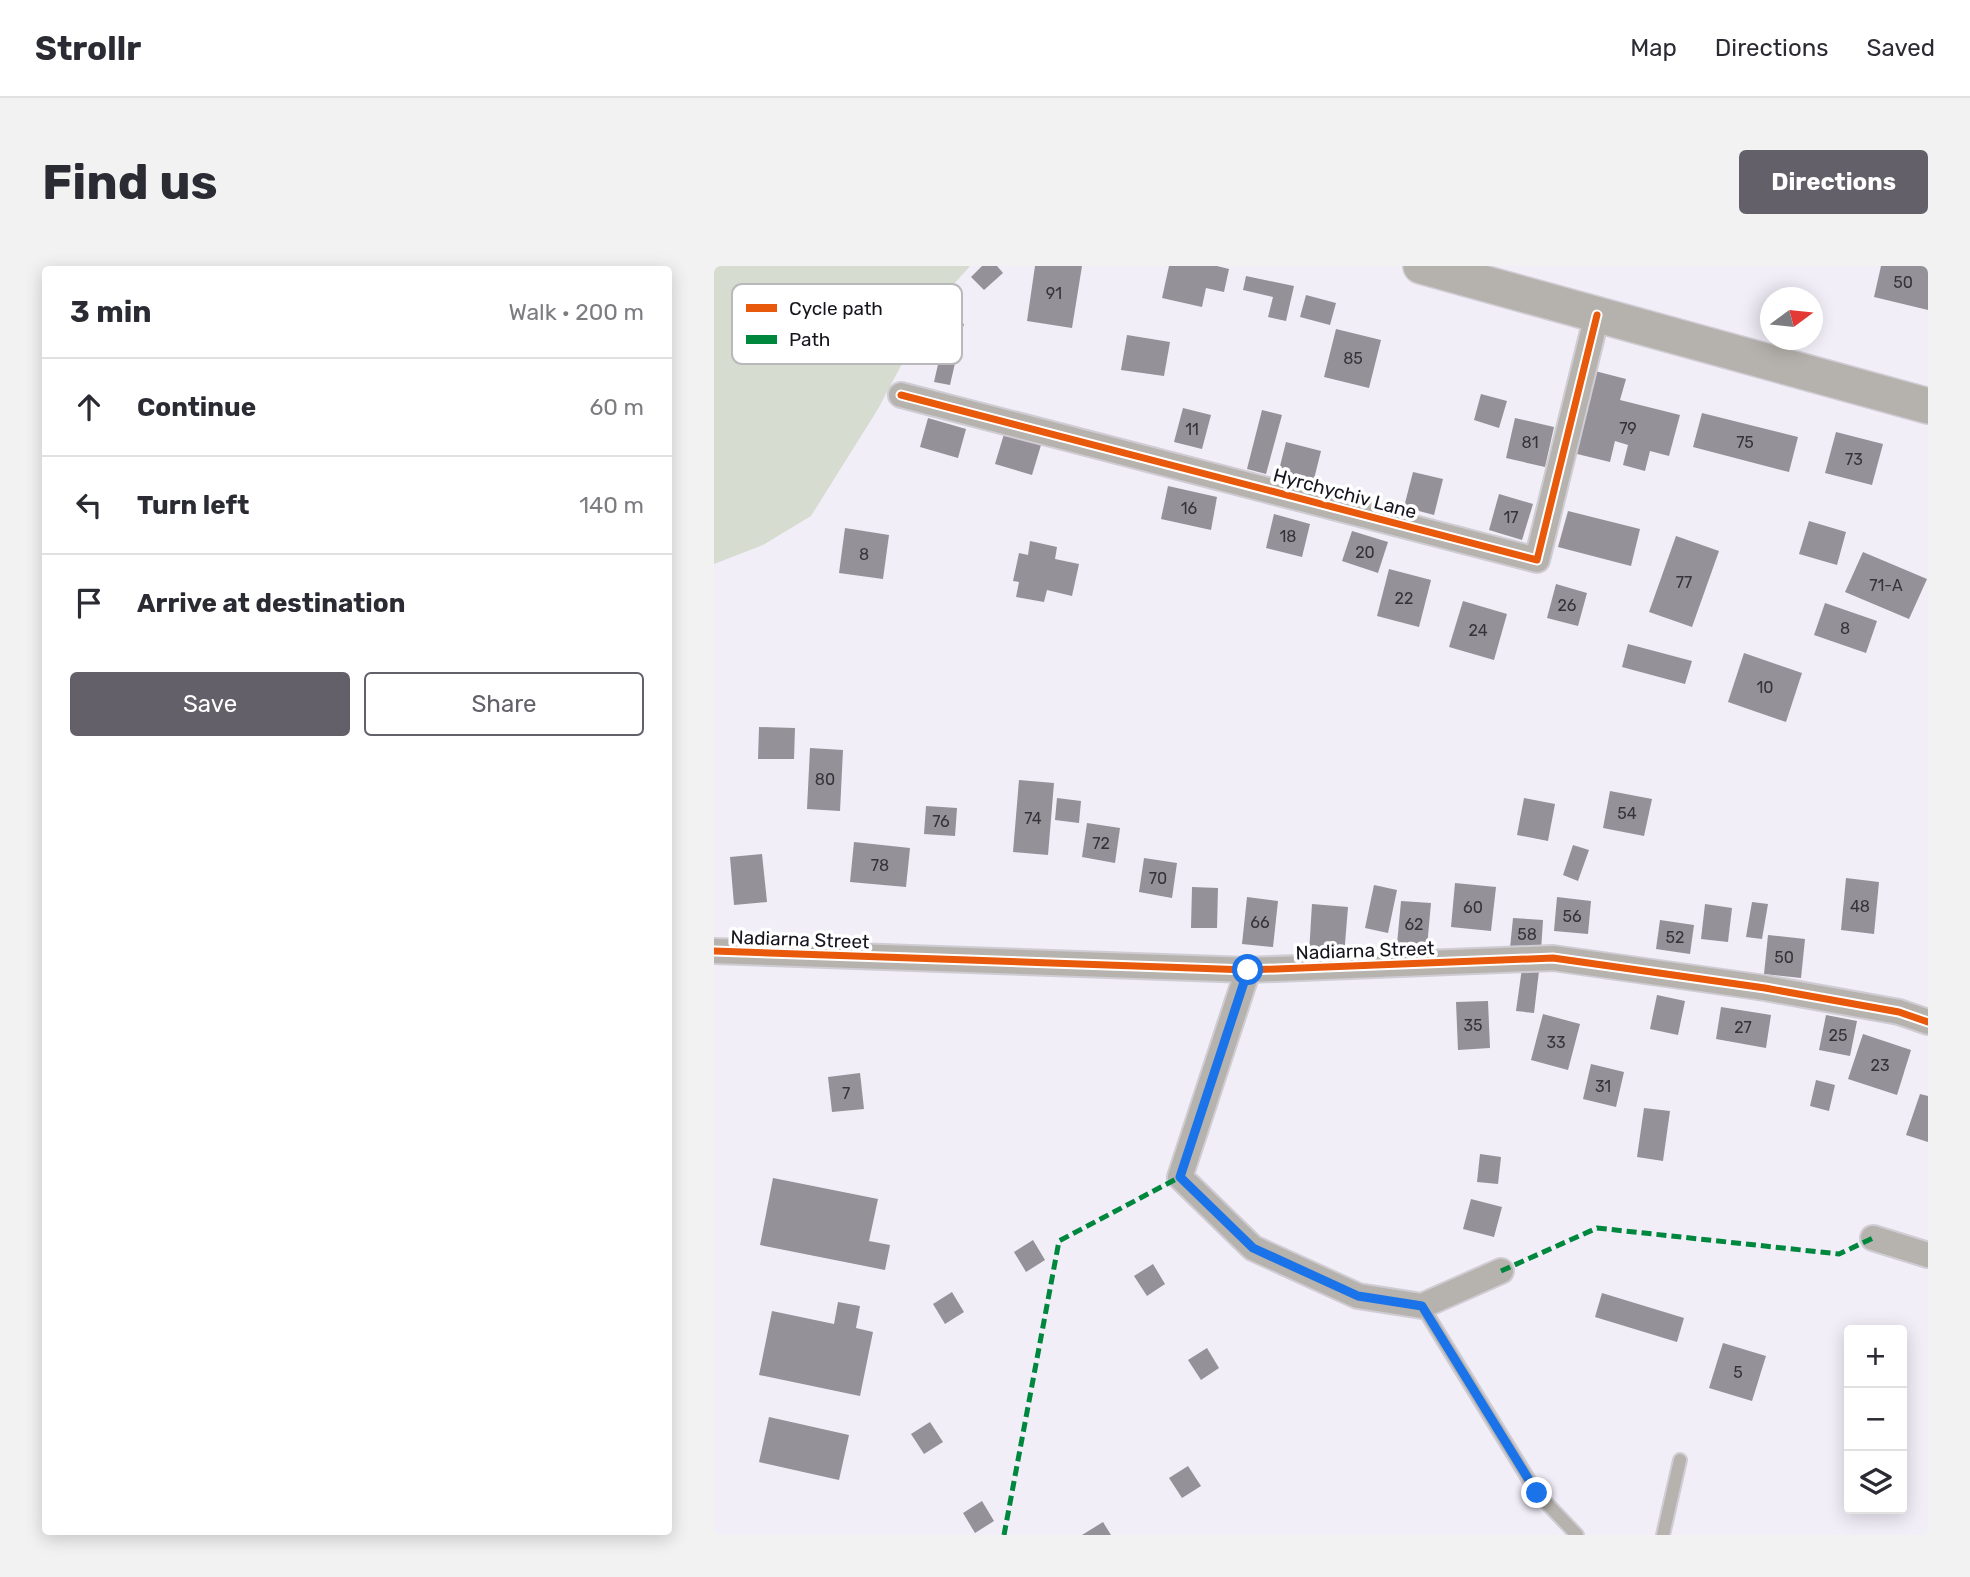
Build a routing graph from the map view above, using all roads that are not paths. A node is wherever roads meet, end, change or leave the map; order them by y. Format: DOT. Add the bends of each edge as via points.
graph roads {
  1 [pos="1421,266"];
  2 [pos="1597,315"];
  3 [pos="901,395"];
  4 [pos="1928,406"];
  5 [pos="714,951"];
  6 [pos="1248,970"];
  7 [pos="1928,1022"];
  8 [pos="1873,1238"];
  9 [pos="1928,1255"];
  10 [pos="1501,1271"];
  11 [pos="1422,1306"];
  12 [pos="1680,1460"];
  13 [pos="1577,1535"];
  14 [pos="1662,1535"];
  1 -- 2 [label="street"];
  2 -- 3 [label="street, Hyrchychiv Lane" via="1537,560"];
  2 -- 4 [label="street"];
  5 -- 6 [label="street, Nadiarna Street"];
  6 -- 7 [label="street, Nadiarna Street" via="1553,958 1765,988 1899,1012"];
  6 -- 11 [label="street" via="1180,1177 1253,1248 1358,1296"];
  8 -- 9 [label="street"];
  10 -- 11 [label="street"];
  11 -- 13 [label="lane" via="1537,1493"];
  12 -- 14 [label="lane"];
}
